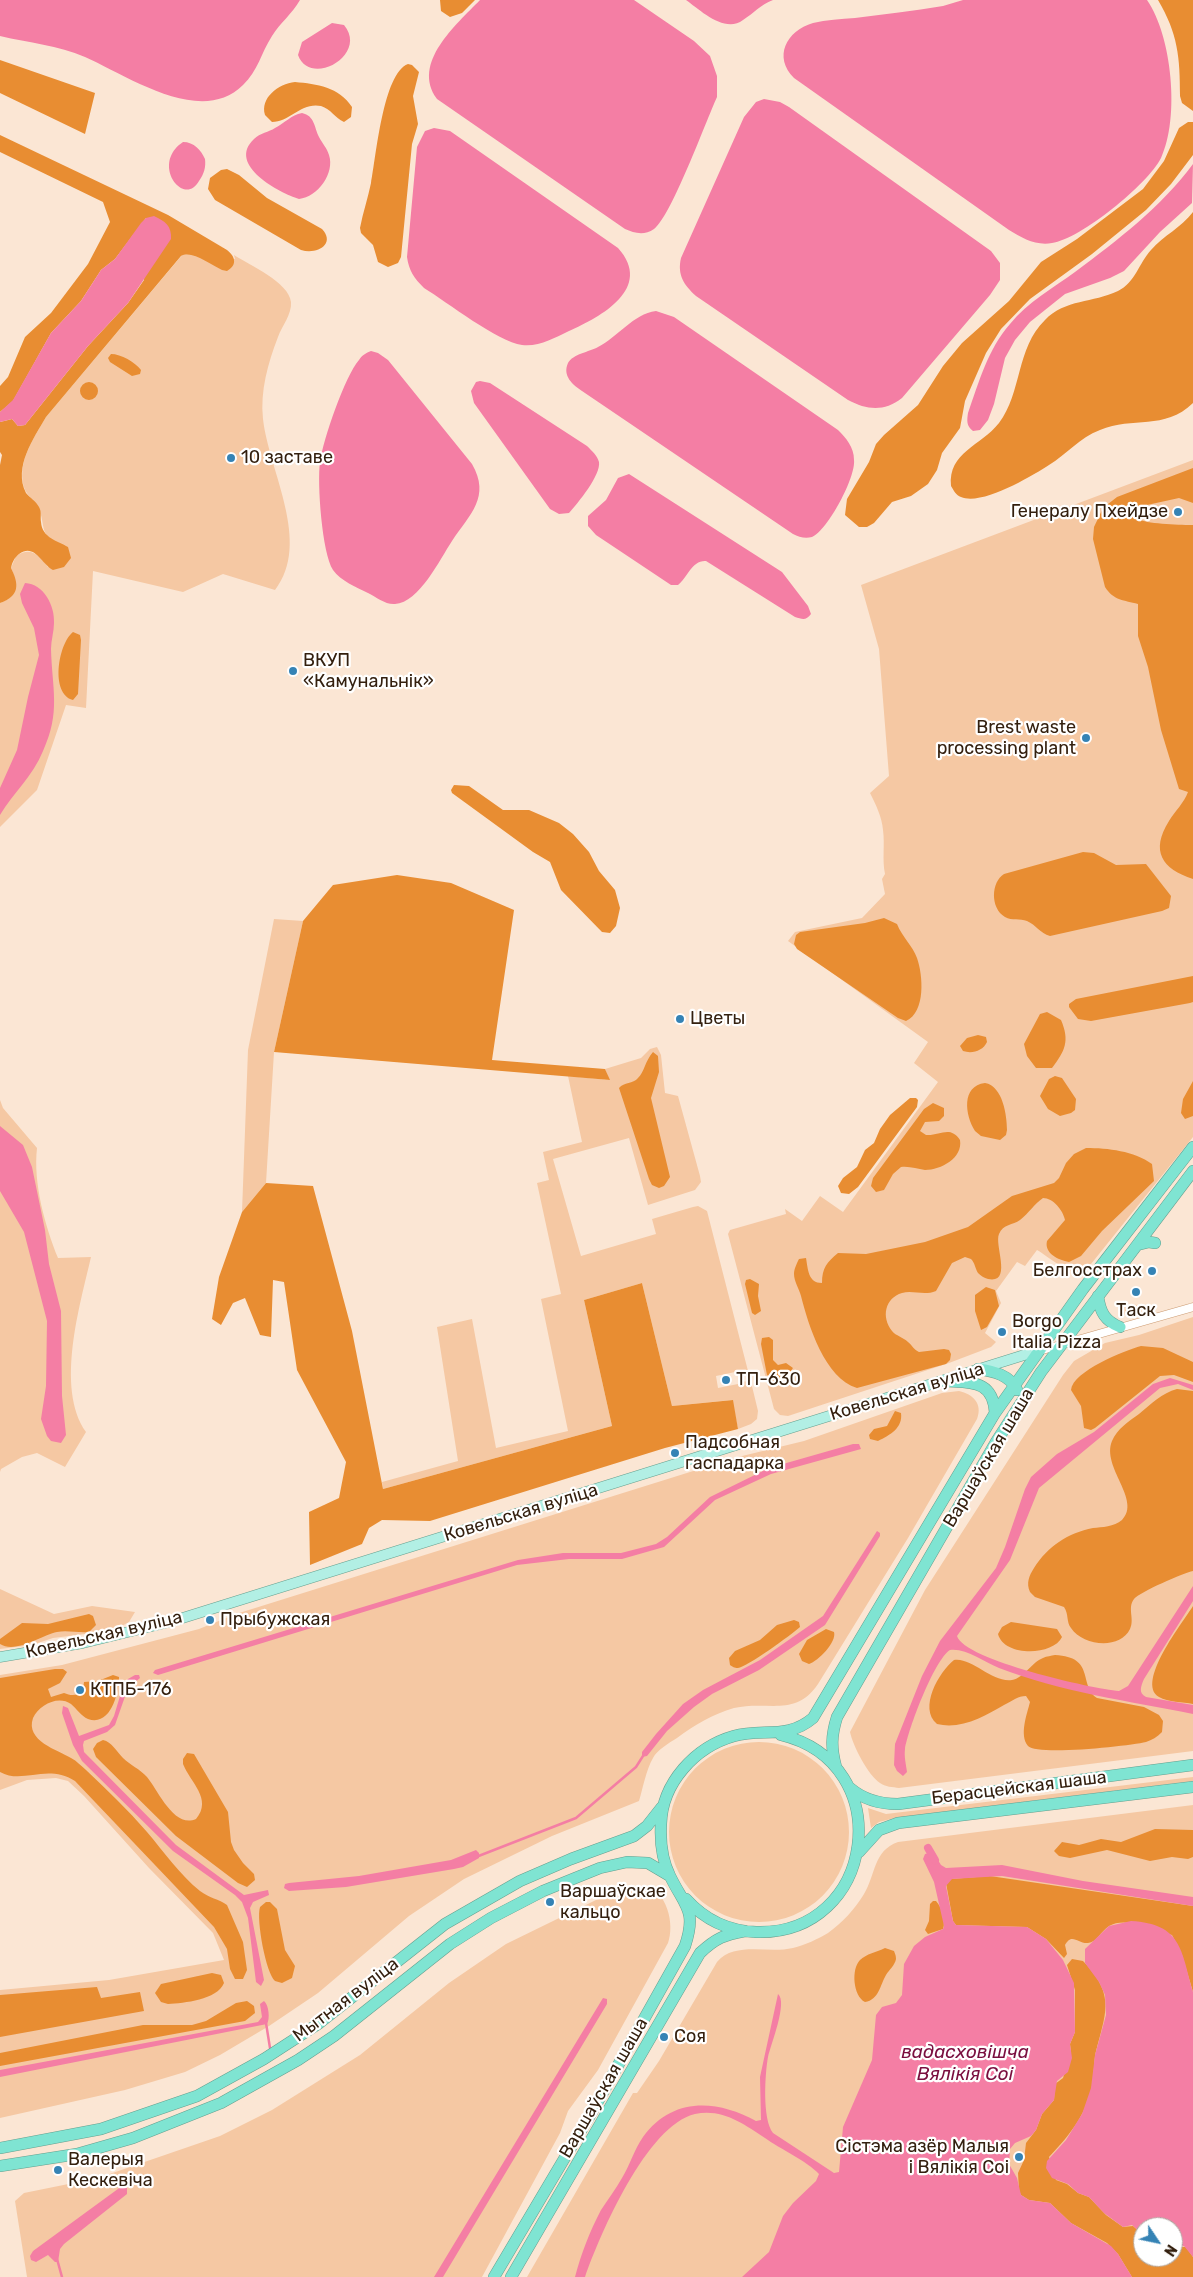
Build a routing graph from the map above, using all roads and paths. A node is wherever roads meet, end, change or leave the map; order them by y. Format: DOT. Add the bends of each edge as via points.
graph roads {
  1 [pos="1193,1147"];
  2 [pos="1175,1170"];
  3 [pos="1190,1175"];
  4 [pos="1155,1243"];
  5 [pos="1137,1245"];
  6 [pos="1098,1296"];
  7 [pos="1193,1307"];
  8 [pos="1120,1327"];
  9 [pos="1060,1345"];
  10 [pos="1037,1351"];
  11 [pos="978,1370"];
  12 [pos="944,1381"];
  13 [pos="1014,1384"];
  14 [pos="1017,1409"];
  15 [pos="995,1413"];
  16 [pos="0,1656"];
  17 [pos="774,1733"];
  18 [pos="1193,1766"];
  19 [pos="836,1767"];
  20 [pos="849,1786"];
  21 [pos="1193,1787"];
  22 [pos="665,1801"];
  23 [pos="858,1853"];
  24 [pos="670,1876"];
  25 [pos="680,1893"];
  26 [pos="745,1931"];
  27 [pos="0,2148"];
  28 [pos="0,2166"];
  29 [pos="494,2277"];
  30 [pos="511,2277"];
  1 -- 2 [label="highway, Варшаўская шаша"];
  2 -- 3 [label="highway"];
  2 -- 10 [label="highway, Варшаўская шаша"];
  3 -- 5 [label="highway, Варшаўская шаша"];
  4 -- 5 [label="highway"];
  5 -- 6 [label="highway, Варшаўская шаша"];
  6 -- 8 [label="highway" via="1102,1314 1111,1324"];
  6 -- 9 [label="highway, Варшаўская шаша"];
  7 -- 8 [label="street"];
  8 -- 9 [label="street"];
  9 -- 10 [label="street"];
  9 -- 14 [label="highway, Варшаўская шаша"];
  10 -- 11 [label="main road, Ковельская вуліца"];
  10 -- 13 [label="highway, Варшаўская шаша"];
  11 -- 12 [label="main road, Ковельская вуліца"];
  11 -- 13 [label="highway" via="996,1372"];
  12 -- 15 [label="highway" via="981,1385 992,1396"];
  12 -- 16 [label="main road, Ковельская вуліца" via="173,1621 83,1643"];
  13 -- 14 [label="highway"];
  13 -- 15 [label="highway, Варшаўская шаша"];
  14 -- 19 [label="highway, Варшаўская шаша" via="838,1717 832,1732 831,1748"];
  15 -- 17 [label="highway, Варшаўская шаша" via="821,1709 805,1725"];
  17 -- 19 [label="highway, Варшаўская шаша" via="808,1745"];
  17 -- 22 [label="highway, Варшаўская шаша" via="754,1732 715,1743 684,1767"];
  18 -- 20 [label="highway, Берасцейская шаша" via="898,1804 877,1803"];
  19 -- 20 [label="highway, Варшаўская шаша"];
  20 -- 23 [label="highway, Варшаўская шаша" via="859,1819"];
  21 -- 23 [label="highway, Берасцейская шаша" via="898,1823 879,1830"];
  22 -- 24 [label="highway, Варшаўская шаша" via="660,1839"];
  22 -- 27 [label="highway, Мытная вуліца" via="641,1832 546,1869 492,1896 445,1924 294,2041 197,2096 101,2129"];
  23 -- 26 [label="highway, Варшаўская шаша" via="840,1892 808,1920 767,1932"];
  24 -- 25 [label="highway, Варшаўская шаша"];
  24 -- 28 [label="highway, Мытная вуліца" via="648,1863 627,1862 600,1868 543,1890 450,1944 334,2036 298,2060 221,2103 133,2138 77,2154"];
  25 -- 26 [label="highway, Варшаўская шаша" via="709,1918 726,1927"];
  25 -- 29 [label="highway, Варшаўская шаша" via="689,1912 691,1927 685,1946"];
  26 -- 30 [label="highway, Варшаўская шаша" via="722,1936 700,1953"];
}
